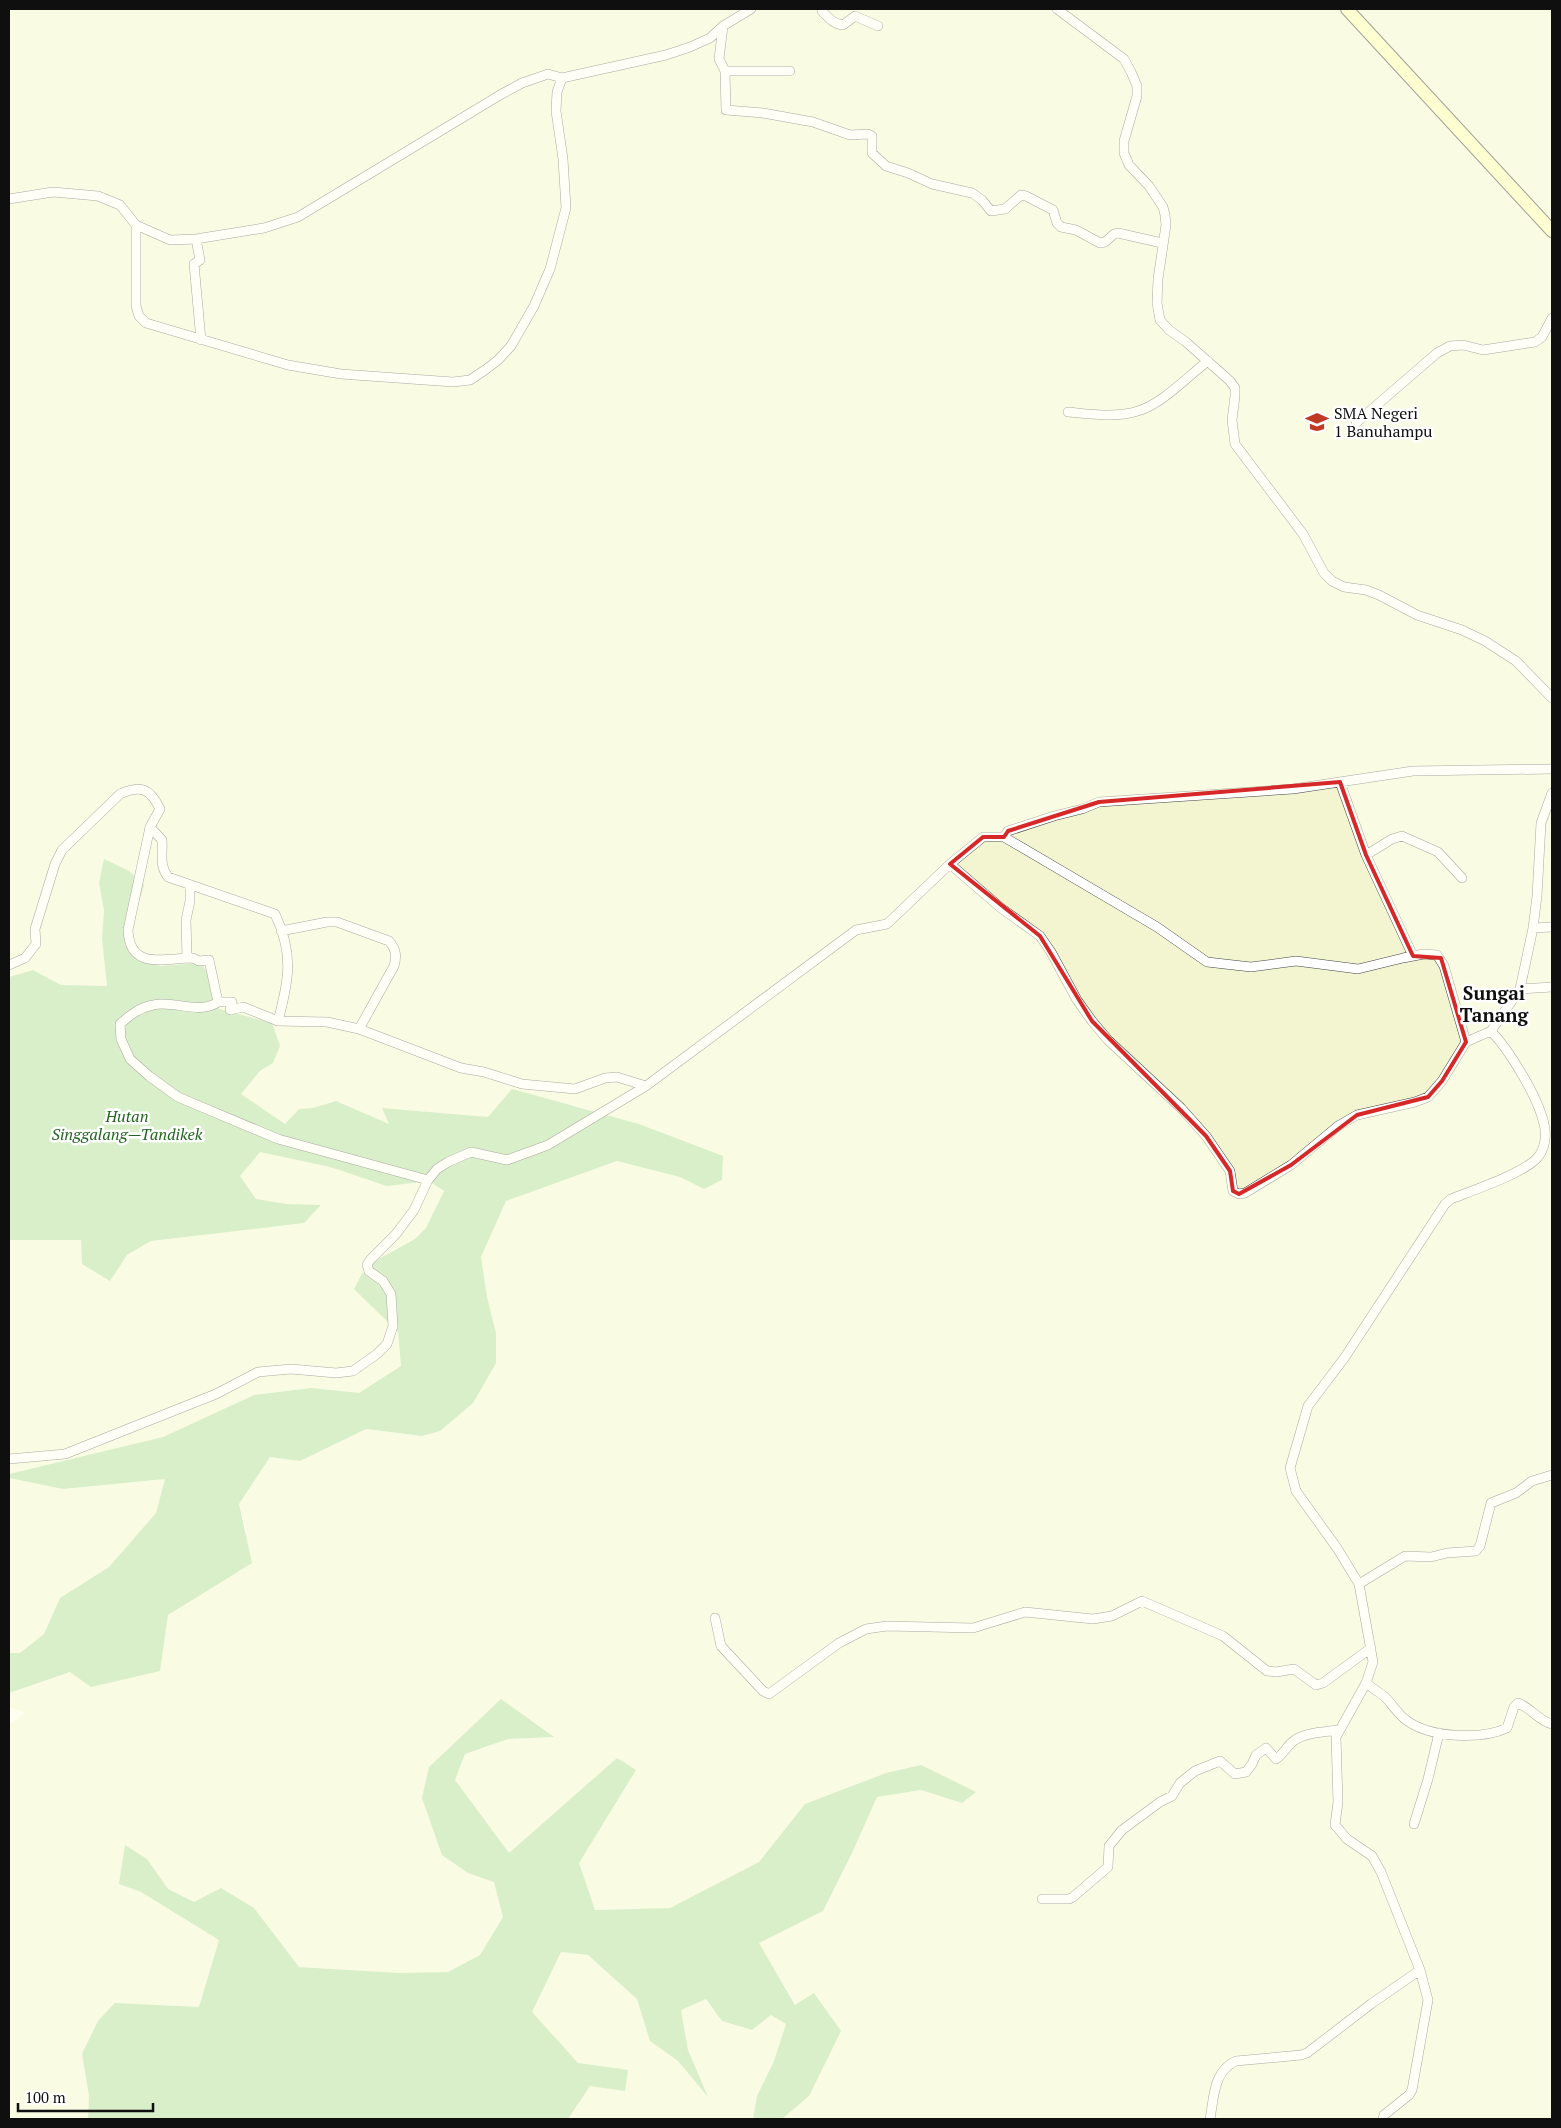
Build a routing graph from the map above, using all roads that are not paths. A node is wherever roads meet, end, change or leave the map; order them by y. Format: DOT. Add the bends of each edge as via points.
graph roads {
  1 [pos="751,9"];
  2 [pos="823,9"];
  3 [pos="1057,9"];
  4 [pos="1347,9"];
  5 [pos="723,26"];
  6 [pos="878,26"];
  7 [pos="725,71"];
  8 [pos="790,71"];
  9 [pos="562,78"];
  10 [pos="9,199"];
  11 [pos="136,225"];
  12 [pos="1552,231"];
  13 [pos="196,239"];
  14 [pos="1162,243"];
  15 [pos="1552,318"];
  16 [pos="201,340"];
  17 [pos="1208,361"];
  18 [pos="1068,412"];
  19 [pos="1356,423"];
  20 [pos="1552,698"];
  21 [pos="1552,769"];
  22 [pos="1340,782"];
  23 [pos="1552,793"];
  24 [pos="150,827"];
  25 [pos="1004,838"];
  26 [pos="1366,855"];
  27 [pos="950,864"];
  28 [pos="1462,878"];
  29 [pos="190,886"];
  30 [pos="1552,927"];
  31 [pos="1533,928"];
  32 [pos="281,930"];
  33 [pos="1413,956"];
  34 [pos="187,958"];
  35 [pos="9,965"];
  36 [pos="1552,987"];
  37 [pos="1520,989"];
  38 [pos="218,1002"];
  39 [pos="278,1021"];
  40 [pos="359,1029"];
  41 [pos="1491,1031"];
  42 [pos="1466,1042"];
  43 [pos="646,1086"];
  44 [pos="428,1180"];
  45 [pos="9,1459"];
  46 [pos="1552,1475"];
  47 [pos="1359,1584"];
  48 [pos="715,1618"];
  49 [pos="1371,1648"];
  50 [pos="1366,1683"];
  51 [pos="1552,1724"];
  52 [pos="1338,1730"];
  53 [pos="1439,1733"];
  54 [pos="1414,1824"];
  55 [pos="1042,1899"];
  56 [pos="1420,1970"];
  57 [pos="1210,2119"];
  58 [pos="1383,2119"];
  1 -- 5 [label="street"];
  2 -- 6 [label="street" via="837,24 843,25 855,16"];
  3 -- 14 [label="street" via="1124,59 1137,86 1124,152 1129,165 1163,207 1166,225"];
  4 -- 12 [label="main road"];
  5 -- 7 [label="street" via="719,60"];
  5 -- 9 [label="street" via="710,38 682,50"];
  7 -- 8 [label="street"];
  7 -- 14 [label="street" via="725,104 726,110 731,112 771,114 813,122 850,135 868,134 872,136 872,153 886,166 932,184 972,194 991,211 1005,209 1022,195 1053,210 1061,227 1076,230 1100,243 1118,233"];
  9 -- 13 [label="street" via="548,74 500,94 298,217 264,228"];
  9 -- 16 [label="street" via="556,92 556,111 566,208 550,269 511,346 485,370 470,380 453,382 340,374 288,365"];
  10 -- 11 [label="street" via="53,192 98,196 120,205"];
  11 -- 13 [label="street" via="170,240"];
  11 -- 16 [label="street" via="136,306 139,316 146,323"];
  13 -- 16 [label="street" via="200,260 194,264"];
  14 -- 17 [label="street" via="1157,303 1160,320"];
  15 -- 19 [label="street" via="1542,337 1535,342 1483,350 1463,345 1450,346"];
  17 -- 18 [label="street" via="1162,398 1137,412"];
  17 -- 20 [label="street" via="1234,388 1232,420 1235,444 1303,534 1324,573 1332,581 1380,595 1417,615 1485,641 1516,662"];
  21 -- 22 [label="street" via="1413,771"];
  22 -- 25 [label="street" via="1293,789 1099,802 1008,831"];
  22 -- 26 [label="street"];
  23 -- 31 [label="street" via="1541,824"];
  24 -- 29 [label="street" via="162,840 162,870 168,877"];
  24 -- 34 [label="street" via="128,930 129,940 133,951 150,961"];
  24 -- 35 [label="street" via="160,809 154,797 144,790 132,789 120,794 74,837 55,864 35,929 36,944 26,958"];
  25 -- 27 [label="street" via="983,837"];
  25 -- 33 [label="street" via="1157,927 1207,962 1251,967 1296,961 1358,969"];
  26 -- 28 [label="street" via="1402,836 1438,852"];
  26 -- 33 [label="street"];
  27 -- 42 [label="street" via="1040,936 1092,1021 1206,1136 1230,1172 1233,1191 1239,1194 1291,1165 1338,1126 1357,1115 1428,1097 1442,1082"];
  27 -- 43 [label="street" via="887,924 856,930"];
  29 -- 32 [label="street" via="275,914"];
  29 -- 34 [label="street" via="186,920"];
  30 -- 31 [label="street"];
  31 -- 37 [label="street"];
  32 -- 39 [label="street" via="286,943 288,981"];
  32 -- 40 [label="street" via="336,922 382,938 394,946 394,966"];
  33 -- 42 [label="street" via="1437,955 1441,958"];
  34 -- 38 [label="street" via="208,960"];
  36 -- 37 [label="street"];
  37 -- 41 [label="street"];
  38 -- 39 [label="street" via="232,1002 230,1010 243,1007"];
  38 -- 44 [label="street" via="213,1006 196,1007 154,1004 133,1012 120,1024 121,1039 130,1059 178,1097 278,1139"];
  39 -- 40 [label="street" via="327,1022"];
  40 -- 43 [label="street" via="461,1068 522,1084 576,1089 616,1077"];
  41 -- 42 [label="street"];
  41 -- 47 [label="street" via="1502,1042 1537,1105 1546,1139 1538,1157 1515,1173 1445,1204 1345,1357 1308,1406 1290,1468 1296,1491"];
  43 -- 44 [label="street" via="548,1145 507,1160 471,1152 437,1169"];
  44 -- 45 [label="street" via="414,1210 367,1265 391,1294 393,1326 387,1344 354,1371 341,1374 291,1369 258,1372 216,1394 65,1454"];
  46 -- 47 [label="street" via="1532,1481 1516,1493 1491,1503 1476,1551 1427,1558 1405,1556"];
  47 -- 49 [label="street"];
  48 -- 49 [label="street" via="721,1646 769,1694 848,1637 866,1630 887,1626 973,1628 1025,1612 1093,1619 1112,1616 1142,1601 1223,1636 1267,1671 1294,1669 1316,1685"];
  49 -- 50 [label="street" via="1373,1662"];
  50 -- 52 [label="street"];
  50 -- 53 [label="street" via="1407,1721"];
  51 -- 53 [label="street" via="1518,1703 1507,1728 1502,1730 1476,1736"];
  52 -- 55 [label="street" via="1297,1738 1276,1759 1266,1748 1256,1755 1246,1772 1235,1774 1220,1761 1195,1770 1180,1783 1172,1796 1122,1830 1109,1846 1108,1867 1073,1897"];
  52 -- 56 [label="street" via="1335,1825 1346,1839 1372,1856"];
  53 -- 54 [label="street"];
  56 -- 57 [label="street" via="1307,2053 1236,2061 1227,2065 1217,2081"];
  56 -- 58 [label="street" via="1428,2000 1412,2090"];
}
